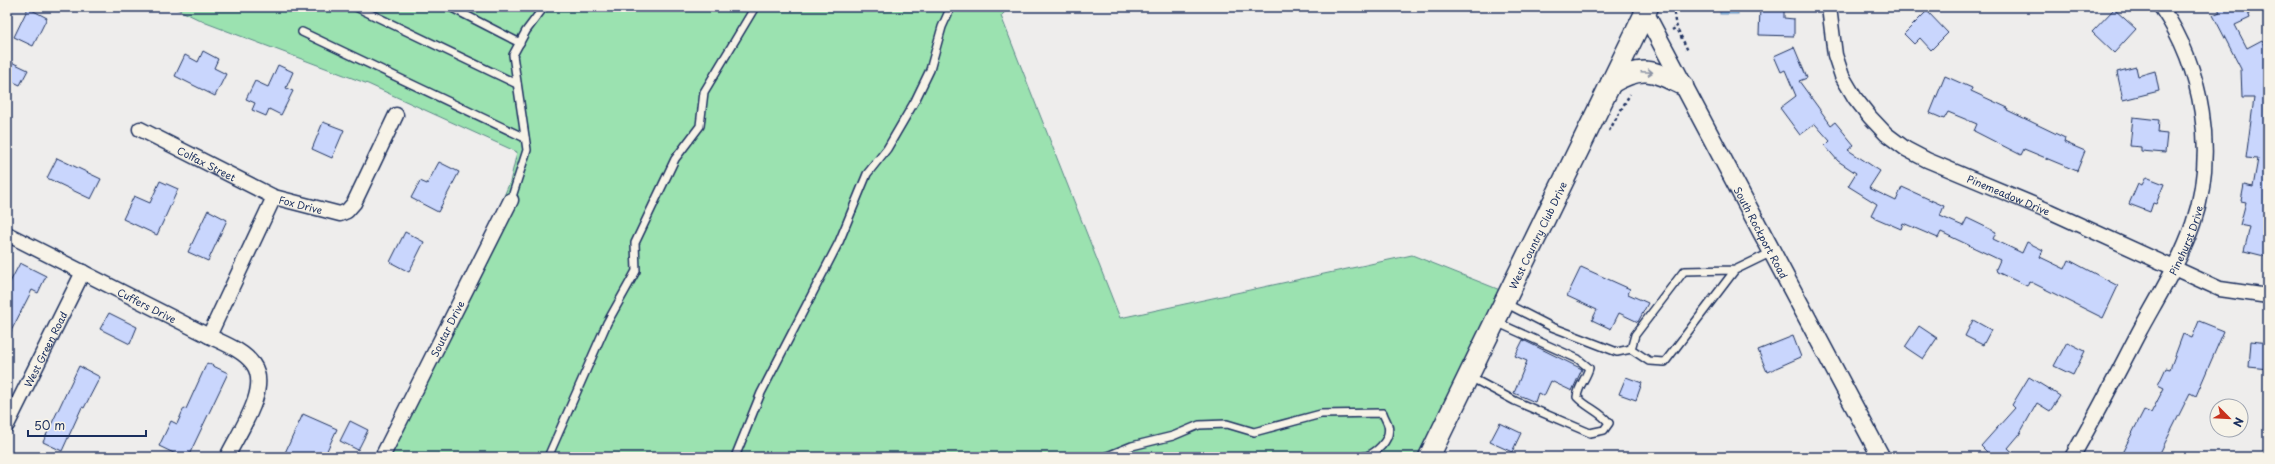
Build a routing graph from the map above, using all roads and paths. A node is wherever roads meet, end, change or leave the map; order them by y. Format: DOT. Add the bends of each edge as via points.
graph roads {
  1 [pos="356,7"];
  2 [pos="450,7"];
  3 [pos="543,7"];
  4 [pos="755,7"];
  5 [pos="951,7"];
  6 [pos="1675,7"];
  7 [pos="1828,7"];
  8 [pos="2161,7"];
  9 [pos="1645,9"];
  10 [pos="302,32"];
  11 [pos="520,43"];
  12 [pos="1688,51"];
  13 [pos="1611,83"];
  14 [pos="517,84"];
  15 [pos="1683,85"];
  16 [pos="396,115"];
  17 [pos="140,129"];
  18 [pos="525,138"];
  19 [pos="274,198"];
  20 [pos="511,200"];
  21 [pos="7,234"];
  22 [pos="1772,252"];
  23 [pos="2173,269"];
  24 [pos="1736,270"];
  25 [pos="83,272"];
  26 [pos="2268,296"];
  27 [pos="1504,302"];
  28 [pos="1495,322"];
  29 [pos="209,336"];
  30 [pos="1631,349"];
  31 [pos="1468,376"];
  32 [pos="7,425"];
  33 [pos="227,457"];
  34 [pos="382,457"];
  35 [pos="548,457"];
  36 [pos="734,457"];
  37 [pos="1105,457"];
  38 [pos="1362,457"];
  39 [pos="1429,457"];
  40 [pos="1881,457"];
  41 [pos="2072,457"];
  1 -- 14 [label="lane"];
  2 -- 11 [label="lane"];
  3 -- 11 [label="lane"];
  4 -- 35 [label="lane" via="704,92 700,126 676,159 636,243 636,270 607,323"];
  5 -- 36 [label="lane" via="942,27 930,70 887,149 867,174 839,242 761,393"];
  6 -- 12 [label="path" via="1673,14"];
  7 -- 23 [label="street, Pinemeadow Drive" via="1835,55 1842,76 1855,98 1886,134 1927,160 2049,211"];
  8 -- 23 [label="street, Pinehurst Drive" via="2175,30 2192,68 2202,113 2204,136 2203,180 2198,203 2193,223"];
  9 -- 13 [label="main road, West Country Club Drive"];
  9 -- 15 [label="street, South Rockport Road"];
  10 -- 18 [label="lane"];
  11 -- 14 [label="lane" via="513,55"];
  13 -- 15 [label="main road, one-way" via="1627,74 1648,70"];
  13 -- 27 [label="main road, West Country Club Drive"];
  14 -- 18 [label="lane"];
  15 -- 22 [label="street, South Rockport Road"];
  16 -- 19 [label="street, Fox Drive" via="354,204 347,211 340,214"];
  17 -- 19 [label="street, Colfax Street"];
  18 -- 20 [label="lane" via="527,150"];
  19 -- 29 [label="street, Fox Drive"];
  20 -- 34 [label="street, Soutar Drive"];
  21 -- 25 [label="street, Cuffers Drive"];
  22 -- 24 [label="lane"];
  22 -- 40 [label="street, South Rockport Road"];
  23 -- 26 [label="street, Pinemeadow Drive" via="2220,289"];
  23 -- 41 [label="street, Pinehurst Drive"];
  24 -- 30 [label="lane" via="1684,271 1635,335"];
  24 -- 30 [label="lane" via="1665,362 1649,361"];
  25 -- 29 [label="street, Cuffers Drive"];
  25 -- 32 [label="street, West Green Road"];
  27 -- 28 [label="main road, West Country Club Drive"];
  27 -- 30 [label="lane" via="1552,327 1616,352"];
  28 -- 31 [label="main road, West Country Club Drive"];
  28 -- 31 [label="lane" via="1578,359 1589,368 1587,376 1578,388 1577,397 1583,404 1603,414 1609,423 1604,430 1590,433 1515,401"];
  29 -- 33 [label="street, Cuffers Drive" via="242,354 252,363 259,385 256,398"];
  31 -- 39 [label="main road, West Country Club Drive"];
  37 -- 38 [label="lane" via="1132,446 1173,436 1199,425 1227,424 1254,432 1320,414 1383,413 1389,427 1384,445"];
}
